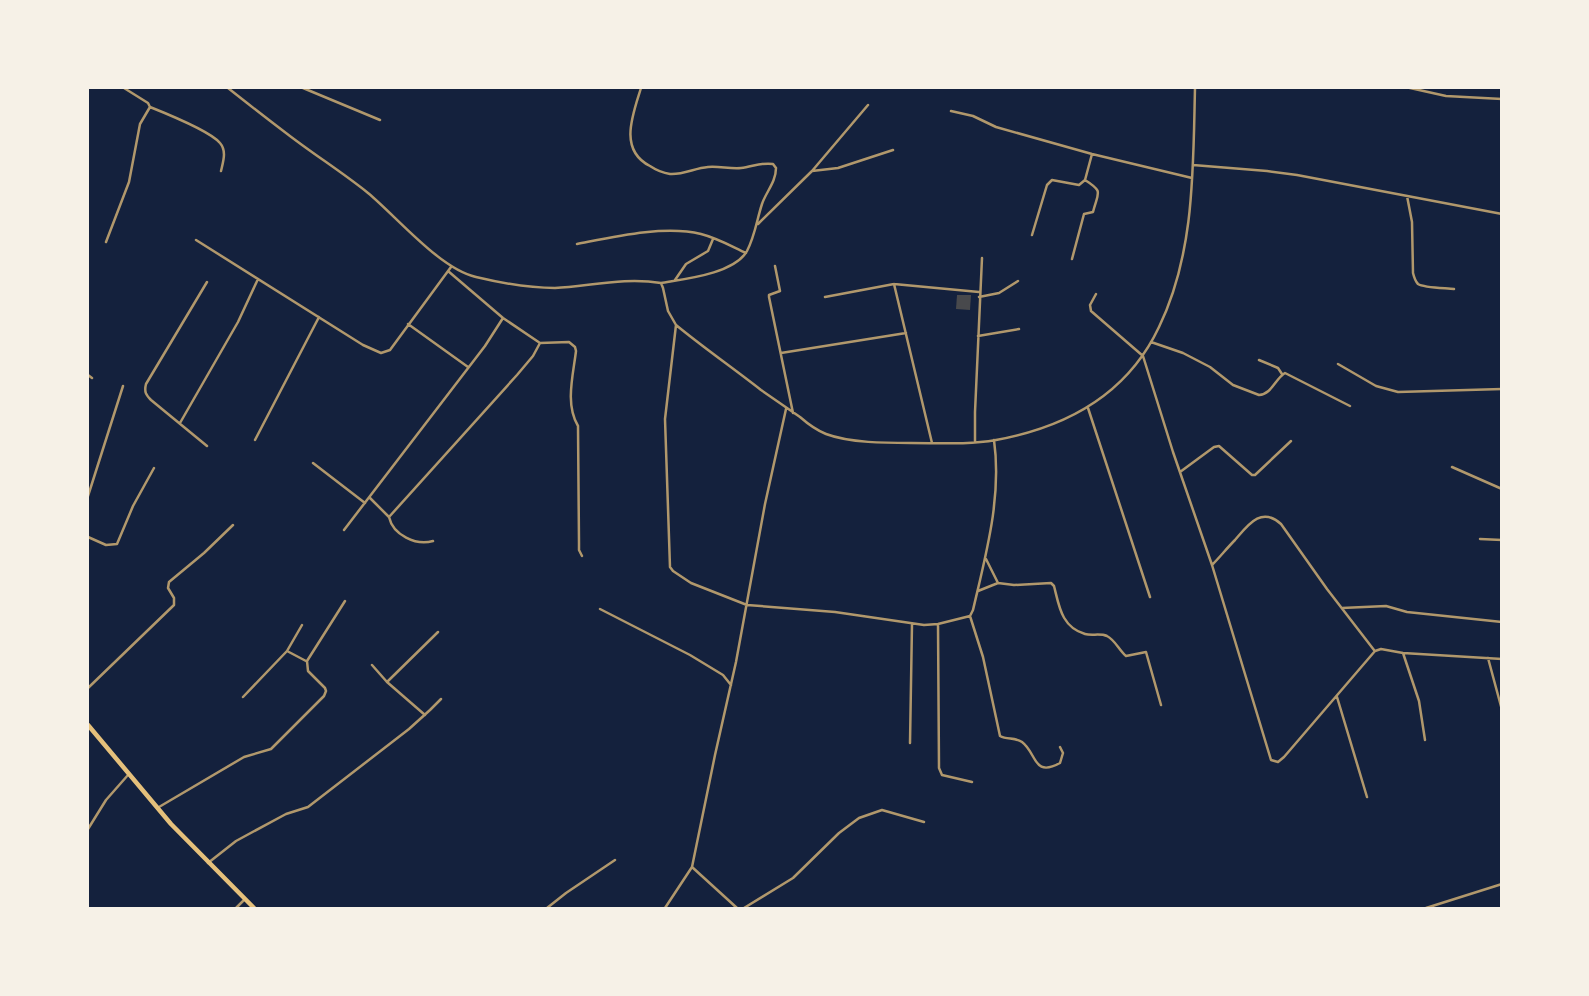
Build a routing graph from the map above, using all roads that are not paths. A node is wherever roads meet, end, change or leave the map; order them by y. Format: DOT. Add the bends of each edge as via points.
graph roads {
  1 [pos="124,88"];
  2 [pos="228,88"];
  3 [pos="303,88"];
  4 [pos="641,88"];
  5 [pos="1195,88"];
  6 [pos="1410,88"];
  7 [pos="1502,99"];
  8 [pos="868,105"];
  9 [pos="150,107"];
  10 [pos="951,111"];
  11 [pos="380,120"];
  12 [pos="894,150"];
  13 [pos="1093,154"];
  14 [pos="1193,165"];
  15 [pos="221,170"];
  16 [pos="812,171"];
  17 [pos="1192,178"];
  18 [pos="1085,180"];
  19 [pos="1407,196"];
  20 [pos="1502,214"];
  21 [pos="758,224"];
  22 [pos="1032,235"];
  23 [pos="713,239"];
  24 [pos="196,240"];
  25 [pos="106,243"];
  26 [pos="577,244"];
  27 [pos="746,253"];
  28 [pos="982,258"];
  29 [pos="1072,259"];
  30 [pos="775,266"];
  31 [pos="451,267"];
  32 [pos="448,271"];
  33 [pos="258,279"];
  34 [pos="675,280"];
  35 [pos="1018,281"];
  36 [pos="206,282"];
  37 [pos="661,283"];
  38 [pos="894,284"];
  39 [pos="1454,289"];
  40 [pos="979,295"];
  41 [pos="1096,295"];
  42 [pos="825,296"];
  43 [pos="319,317"];
  44 [pos="503,318"];
  45 [pos="408,324"];
  46 [pos="676,325"];
  47 [pos="1019,329"];
  48 [pos="906,333"];
  49 [pos="978,336"];
  50 [pos="1151,342"];
  51 [pos="540,343"];
  52 [pos="781,353"];
  53 [pos="1143,356"];
  54 [pos="1259,360"];
  55 [pos="1338,364"];
  56 [pos="469,367"];
  57 [pos="88,374"];
  58 [pos="1282,374"];
  59 [pos="92,378"];
  60 [pos="124,386"];
  61 [pos="1502,389"];
  62 [pos="1350,406"];
  63 [pos="1087,408"];
  64 [pos="786,409"];
  65 [pos="793,413"];
  66 [pos="180,423"];
  67 [pos="255,440"];
  68 [pos="994,440"];
  69 [pos="1291,441"];
  70 [pos="975,442"];
  71 [pos="933,443"];
  72 [pos="207,446"];
  73 [pos="313,463"];
  74 [pos="1452,467"];
  75 [pos="154,468"];
  76 [pos="1180,472"];
  77 [pos="1502,489"];
  78 [pos="88,496"];
  79 [pos="370,498"];
  80 [pos="365,503"];
  81 [pos="389,517"];
  82 [pos="233,525"];
  83 [pos="344,530"];
  84 [pos="88,537"];
  85 [pos="1480,539"];
  86 [pos="1502,540"];
  87 [pos="433,541"];
  88 [pos="582,556"];
  89 [pos="986,559"];
  90 [pos="1212,565"];
  91 [pos="998,583"];
  92 [pos="978,591"];
  93 [pos="1150,597"];
  94 [pos="345,601"];
  95 [pos="747,606"];
  96 [pos="1342,608"];
  97 [pos="600,609"];
  98 [pos="970,615"];
  99 [pos="1502,622"];
  100 [pos="912,624"];
  101 [pos="938,624"];
  102 [pos="302,625"];
  103 [pos="438,632"];
  104 [pos="288,651"];
  105 [pos="1375,651"];
  106 [pos="1403,653"];
  107 [pos="1488,658"];
  108 [pos="1502,659"];
  109 [pos="307,661"];
  110 [pos="372,665"];
  111 [pos="387,682"];
  112 [pos="731,685"];
  113 [pos="88,688"];
  114 [pos="1337,695"];
  115 [pos="243,697"];
  116 [pos="441,699"];
  117 [pos="1161,705"];
  118 [pos="1502,710"];
  119 [pos="425,715"];
  120 [pos="88,725"];
  121 [pos="1425,740"];
  122 [pos="910,743"];
  123 [pos="1060,747"];
  124 [pos="128,775"];
  125 [pos="971,782"];
  126 [pos="1367,797"];
  127 [pos="157,808"];
  128 [pos="925,822"];
  129 [pos="88,829"];
  130 [pos="615,860"];
  131 [pos="208,863"];
  132 [pos="692,867"];
  133 [pos="1502,884"];
  134 [pos="244,899"];
  135 [pos="236,908"];
  136 [pos="254,908"];
  137 [pos="547,908"];
  138 [pos="665,908"];
  139 [pos="737,908"];
  140 [pos="744,908"];
  141 [pos="1426,908"];
  1 -- 9 [label="street"];
  2 -- 31 [label="street" via="368,193"];
  3 -- 11 [label="street"];
  4 -- 21 [label="street" via="629,138 643,163 667,174 712,166 773,164 776,174 761,205"];
  5 -- 14 [label="street"];
  6 -- 7 [label="street" via="1446,96"];
  8 -- 16 [label="street"];
  9 -- 15 [label="street" via="219,142 224,152"];
  9 -- 25 [label="street" via="140,124 129,181"];
  10 -- 13 [label="street"];
  12 -- 16 [label="street" via="838,168"];
  13 -- 17 [label="street"];
  13 -- 18 [label="street"];
  14 -- 17 [label="street"];
  14 -- 19 [label="street" via="1297,174"];
  16 -- 21 [label="street"];
  17 -- 50 [label="street" via="1184,250 1166,313"];
  18 -- 22 [label="street" via="1079,185 1049,181"];
  18 -- 29 [label="street" via="1099,191 1093,212 1084,214"];
  19 -- 20 [label="street"];
  19 -- 39 [label="street" via="1415,281"];
  21 -- 27 [label="street"];
  23 -- 26 [label="street" via="657,232"];
  23 -- 27 [label="street"];
  23 -- 34 [label="street" via="708,251 686,264"];
  24 -- 33 [label="street"];
  27 -- 34 [label="street" via="718,270"];
  28 -- 40 [label="street"];
  30 -- 52 [label="street" via="780,291 769,297"];
  31 -- 32 [label="street"];
  31 -- 37 [label="street" via="476,277 534,287"];
  32 -- 44 [label="street"];
  32 -- 45 [label="street"];
  33 -- 43 [label="street"];
  33 -- 66 [label="street"];
  34 -- 37 [label="street"];
  35 -- 40 [label="street" via="999,293"];
  36 -- 66 [label="street" via="146,384 146,395"];
  37 -- 46 [label="street"];
  38 -- 40 [label="street"];
  38 -- 42 [label="street"];
  38 -- 48 [label="street"];
  40 -- 49 [label="street"];
  41 -- 53 [label="street" via="1091,311"];
  43 -- 45 [label="street" via="380,353 390,350"];
  43 -- 67 [label="street"];
  44 -- 51 [label="street"];
  44 -- 56 [label="street"];
  45 -- 56 [label="street"];
  46 -- 64 [label="street"];
  46 -- 95 [label="street" via="665,419 670,567 691,583"];
  47 -- 49 [label="street"];
  48 -- 52 [label="street"];
  48 -- 71 [label="street"];
  49 -- 70 [label="street"];
  50 -- 53 [label="street"];
  50 -- 58 [label="street" via="1183,353 1233,385 1259,395 1268,392"];
  51 -- 81 [label="street" via="517,375"];
  51 -- 88 [label="street" via="569,342 576,351 571,409 578,426"];
  52 -- 65 [label="street"];
  53 -- 63 [label="street" via="1124,379"];
  53 -- 76 [label="street"];
  54 -- 58 [label="street"];
  55 -- 61 [label="street" via="1376,386 1398,392"];
  56 -- 79 [label="street"];
  57 -- 59 [label="street"];
  58 -- 62 [label="street"];
  60 -- 78 [label="street"];
  63 -- 68 [label="street" via="1035,430"];
  63 -- 93 [label="street"];
  64 -- 65 [label="street"];
  64 -- 95 [label="street"];
  65 -- 71 [label="street" via="819,431 840,438"];
  66 -- 72 [label="street"];
  68 -- 70 [label="street"];
  68 -- 89 [label="street" via="998,475"];
  69 -- 76 [label="street" via="1255,475 1219,446"];
  70 -- 71 [label="street"];
  73 -- 80 [label="street"];
  74 -- 77 [label="street"];
  75 -- 84 [label="street" via="117,544 106,545"];
  76 -- 90 [label="street"];
  79 -- 80 [label="street"];
  79 -- 81 [label="street"];
  80 -- 83 [label="street"];
  81 -- 87 [label="street" via="403,536 422,543"];
  82 -- 113 [label="street" via="169,582 174,605"];
  85 -- 86 [label="street"];
  89 -- 91 [label="street"];
  89 -- 92 [label="street"];
  90 -- 96 [label="street" via="1251,522 1270,517 1281,524"];
  90 -- 114 [label="street" via="1269,758 1278,762 1284,757"];
  91 -- 92 [label="street"];
  91 -- 117 [label="street" via="1051,583 1061,615 1078,631 1107,636 1126,656 1146,652"];
  92 -- 98 [label="street"];
  94 -- 109 [label="street"];
  95 -- 100 [label="street" via="835,612"];
  95 -- 112 [label="street"];
  96 -- 99 [label="street" via="1386,606"];
  96 -- 105 [label="street"];
  97 -- 112 [label="street" via="691,655"];
  98 -- 101 [label="street"];
  98 -- 123 [label="street" via="1000,736 1020,740 1045,768 1060,763"];
  100 -- 101 [label="street"];
  100 -- 122 [label="street"];
  101 -- 125 [label="street" via="939,768 942,775"];
  102 -- 104 [label="street"];
  103 -- 111 [label="street"];
  104 -- 109 [label="street"];
  104 -- 115 [label="street"];
  105 -- 106 [label="street"];
  105 -- 114 [label="street"];
  106 -- 107 [label="street"];
  106 -- 121 [label="street" via="1419,701"];
  107 -- 108 [label="street"];
  107 -- 118 [label="street"];
  109 -- 127 [label="street" via="308,671 325,693 271,749 244,757"];
  110 -- 111 [label="street"];
  111 -- 119 [label="street"];
  112 -- 132 [label="street"];
  114 -- 126 [label="street"];
  116 -- 119 [label="street"];
  119 -- 131 [label="street" via="308,807 236,841"];
  120 -- 124 [label="main road"];
  124 -- 127 [label="main road"];
  124 -- 129 [label="street"];
  127 -- 131 [label="main road"];
  128 -- 140 [label="street" via="882,810 859,818 793,878"];
  130 -- 137 [label="street"];
  131 -- 134 [label="main road"];
  132 -- 138 [label="street"];
  132 -- 139 [label="street"];
  133 -- 141 [label="street"];
  134 -- 135 [label="street"];
  134 -- 136 [label="main road"];
}
